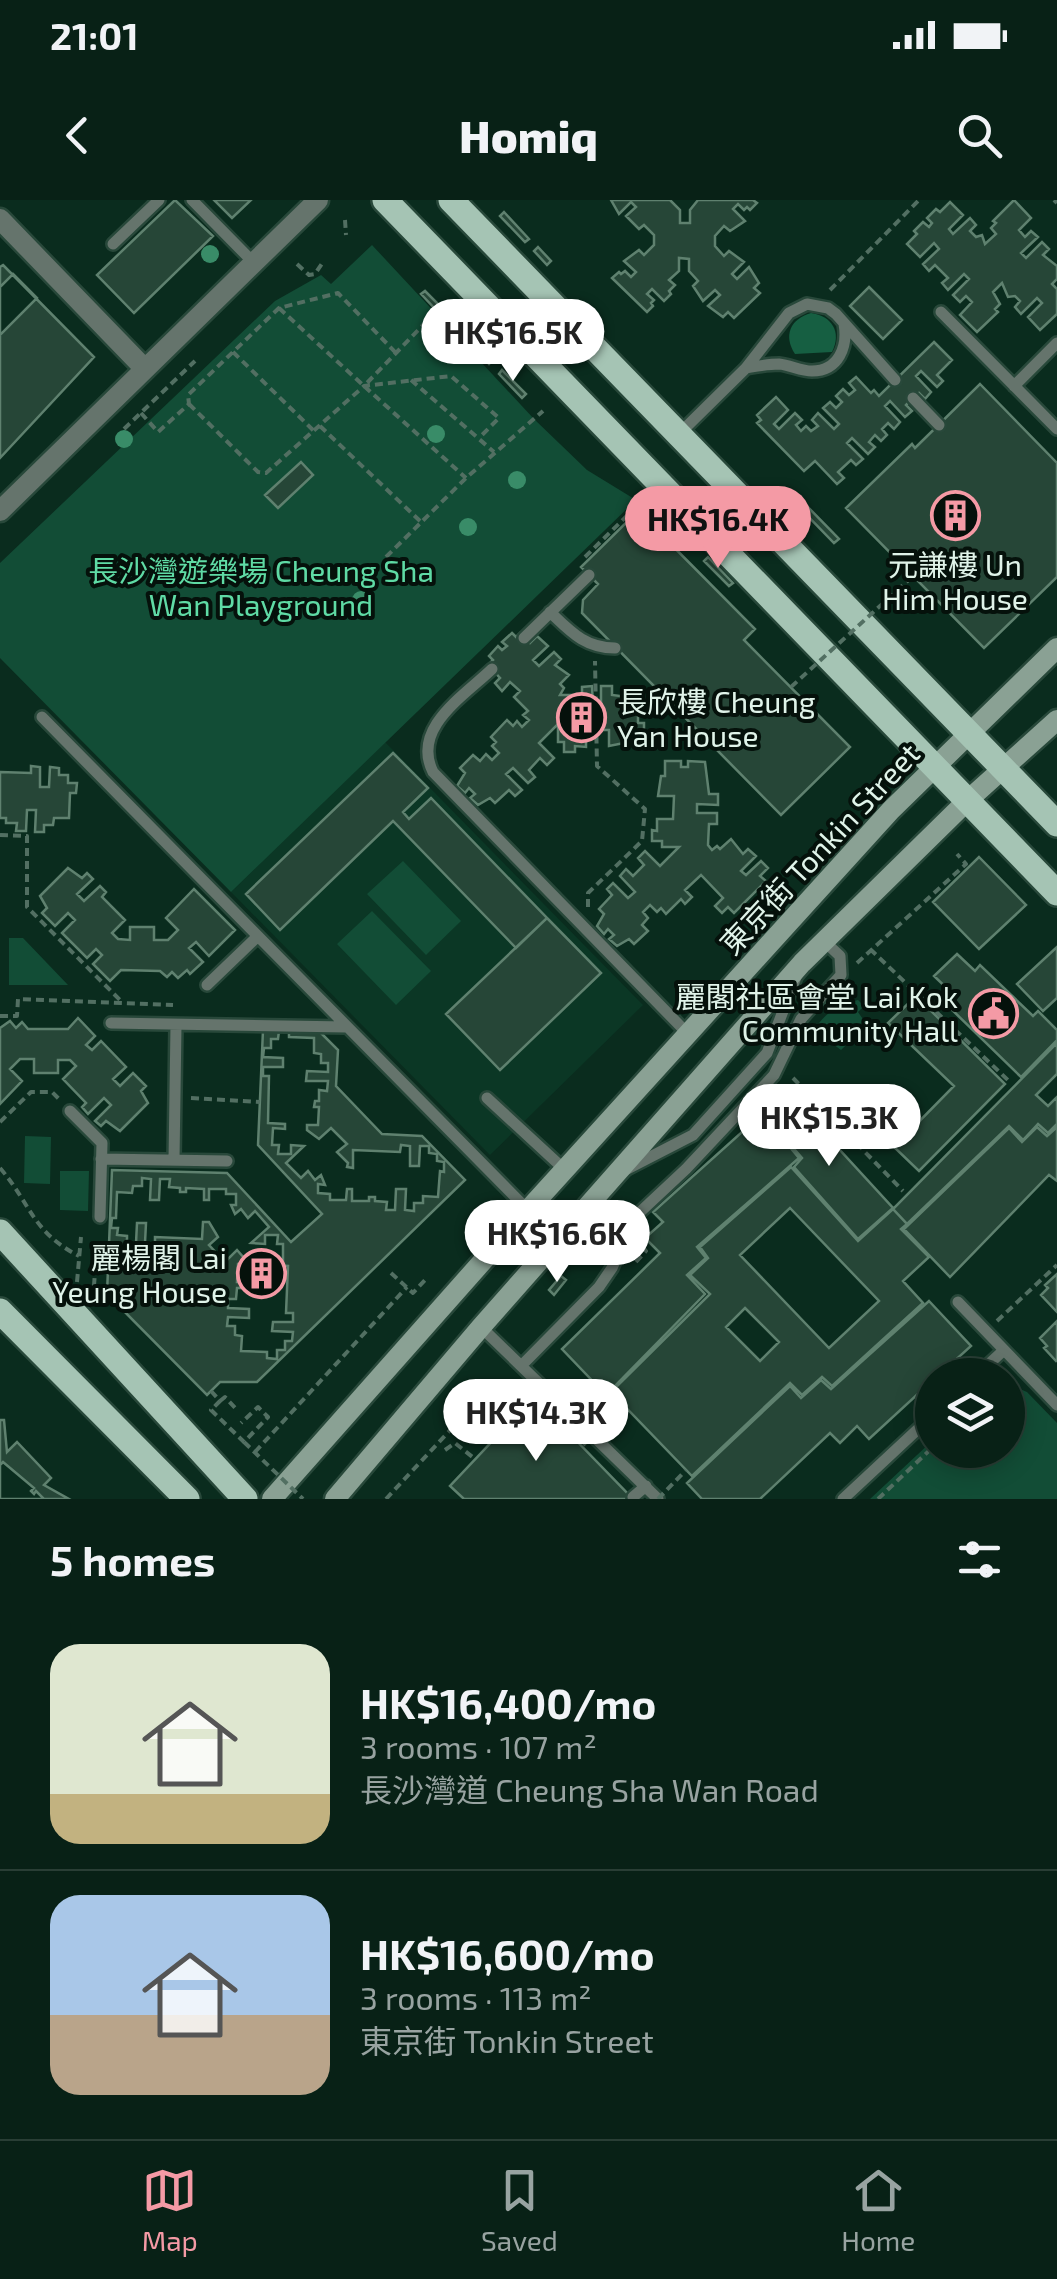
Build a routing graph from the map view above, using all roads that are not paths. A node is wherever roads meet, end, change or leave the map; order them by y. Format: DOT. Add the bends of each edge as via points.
graph roads {
  1 [pos="159,200"];
  2 [pos="192,200"];
  3 [pos="318,200"];
  4 [pos="386,200"];
  5 [pos="451,200"];
  6 [pos="0,219"];
  7 [pos="113,244"];
  8 [pos="254,263"];
  9 [pos="941,312"];
  10 [pos="844,324"];
  11 [pos="1057,343"];
  12 [pos="746,368"];
  13 [pos="146,369"];
  14 [pos="895,380"];
  15 [pos="1014,386"];
  16 [pos="913,398"];
  17 [pos="938,425"];
  18 [pos="1057,430"];
  19 [pos="679,434"];
  20 [pos="0,511"];
  21 [pos="588,575"];
  22 [pos="550,612"];
  23 [pos="524,638"];
  24 [pos="615,648"];
  25 [pos="1057,648"];
  26 [pos="492,669"];
  27 [pos="42,716"];
  28 [pos="1057,720"];
  29 [pos="970,732"];
  30 [pos="934,767"];
  31 [pos="1004,769"];
  32 [pos="968,801"];
  33 [pos="1057,824"];
  34 [pos="1057,893"];
  35 [pos="258,936"];
  36 [pos="824,941"];
  37 [pos="802,963"];
  38 [pos="207,985"];
  39 [pos="112,1023"];
  40 [pos="176,1024"];
  41 [pos="347,1027"];
  42 [pos="688,1034"];
  43 [pos="486,1098"];
  44 [pos="70,1110"];
  45 [pos="102,1159"];
  46 [pos="174,1160"];
  47 [pos="227,1162"];
  48 [pos="565,1170"];
  49 [pos="612,1177"];
  50 [pos="528,1210"];
  51 [pos="100,1217"];
  52 [pos="0,1232"];
  53 [pos="958,1302"];
  54 [pos="0,1311"];
  55 [pos="481,1326"];
  56 [pos="1004,1350"];
  57 [pos="995,1358"];
  58 [pos="522,1365"];
  59 [pos="1057,1405"];
  60 [pos="915,1432"];
  61 [pos="646,1486"];
  62 [pos="633,1497"];
  63 [pos="187,1499"];
  64 [pos="246,1499"];
  65 [pos="272,1499"];
  66 [pos="334,1499"];
  67 [pos="658,1499"];
  68 [pos="843,1499"];
  1 -- 7 [label="lane"];
  2 -- 8 [label="lane"];
  3 -- 8 [label="street"];
  4 -- 30 [label="main road"];
  5 -- 19 [label="main road"];
  6 -- 13 [label="street"];
  8 -- 13 [label="street"];
  9 -- 15 [label="lane"];
  10 -- 12 [label="lane" via="844,350 825,368"];
  10 -- 12 [label="lane" via="828,308 798,307"];
  10 -- 14 [label="lane"];
  11 -- 15 [label="lane"];
  12 -- 19 [label="lane"];
  13 -- 20 [label="street"];
  15 -- 18 [label="lane"];
  16 -- 17 [label="lane"];
  19 -- 29 [label="main road"];
  21 -- 22 [label="lane"];
  22 -- 23 [label="lane"];
  22 -- 24 [label="lane" via="576,638"];
  25 -- 29 [label="main road, 東京街 Tonkin Street"];
  26 -- 42 [label="lane" via="434,726 426,753 433,772"];
  27 -- 35 [label="lane"];
  28 -- 31 [label="main road"];
  29 -- 30 [label="main road, 東京街 Tonkin Street"];
  29 -- 31 [label="main road"];
  30 -- 32 [label="main road"];
  30 -- 42 [label="main road, 東京街 Tonkin Street"];
  31 -- 32 [label="main road"];
  31 -- 33 [label="main road"];
  32 -- 34 [label="main road"];
  32 -- 36 [label="main road"];
  35 -- 38 [label="lane"];
  35 -- 41 [label="lane"];
  36 -- 37 [label="main road"];
  36 -- 58 [label="lane" via="840,956 841,975 802,1019 774,1075 639,1213 599,1287"];
  37 -- 49 [label="main road"];
  37 -- 49 [label="lane" via="767,1053 693,1135"];
  39 -- 40 [label="lane"];
  40 -- 41 [label="lane"];
  40 -- 46 [label="lane"];
  41 -- 50 [label="lane"];
  42 -- 48 [label="main road, 東京街 Tonkin Street"];
  43 -- 48 [label="lane"];
  44 -- 45 [label="lane" via="102,1143"];
  45 -- 46 [label="lane"];
  45 -- 51 [label="lane"];
  46 -- 47 [label="lane"];
  48 -- 50 [label="main road, 東京街 Tonkin Street"];
  49 -- 55 [label="main road"];
  50 -- 65 [label="main road, 東京街 Tonkin Street"];
  52 -- 64 [label="main road"];
  53 -- 56 [label="lane"];
  54 -- 63 [label="main road"];
  55 -- 58 [label="lane"];
  55 -- 66 [label="main road"];
  56 -- 57 [label="lane"];
  56 -- 59 [label="lane"];
  58 -- 61 [label="lane"];
  60 -- 68 [label="lane"];
  61 -- 62 [label="lane"];
  61 -- 67 [label="lane"];
}
